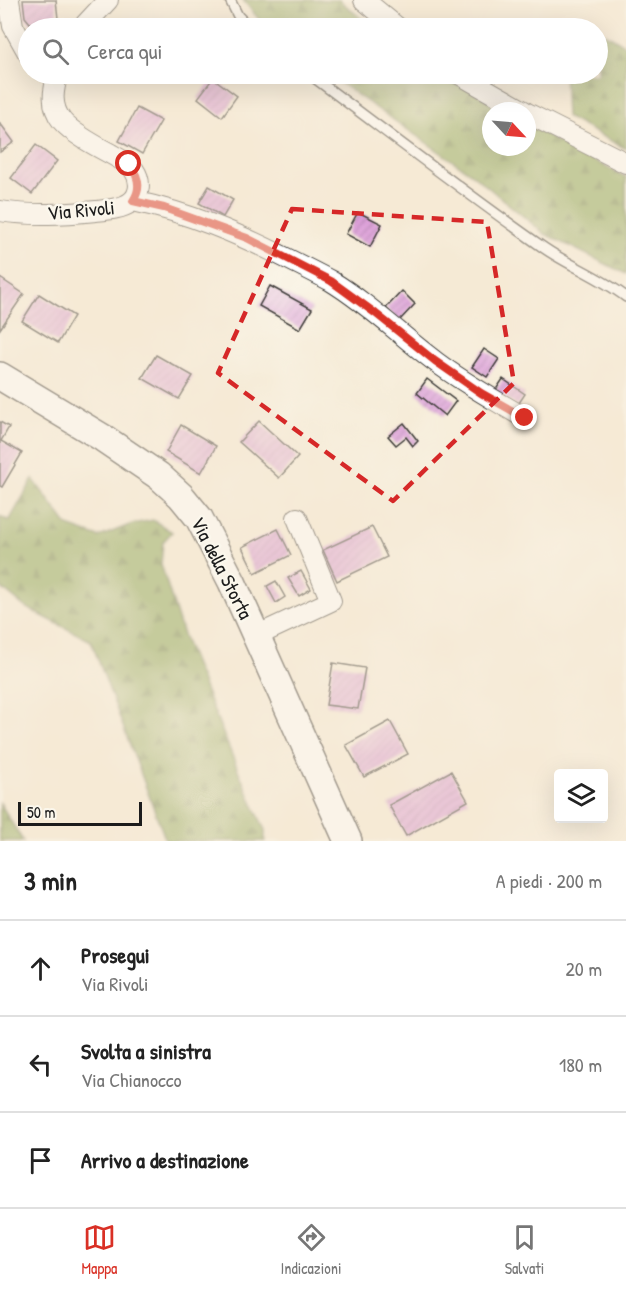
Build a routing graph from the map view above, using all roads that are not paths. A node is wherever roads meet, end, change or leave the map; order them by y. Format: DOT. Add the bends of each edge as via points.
graph roads {
  1 [pos="9,0"];
  2 [pos="108,0"];
  3 [pos="230,0"];
  4 [pos="363,0"];
  5 [pos="91,18"];
  6 [pos="240,18"];
  7 [pos="386,18"];
  8 [pos="18,35"];
  9 [pos="52,84"];
  10 [pos="322,84"];
  11 [pos="477,84"];
  12 [pos="508,102"];
  13 [pos="536,117"];
  14 [pos="626,163"];
  15 [pos="133,201"];
  16 [pos="0,211"];
  17 [pos="626,297"];
  18 [pos="0,376"];
  19 [pos="525,418"];
  20 [pos="297,518"];
  21 [pos="256,636"];
  22 [pos="348,841"];
  1 -- 8 [label="street"];
  2 -- 5 [label="street"];
  3 -- 6 [label="lane"];
  4 -- 7 [label="street"];
  9 -- 15 [label="street, Via Rivoli" via="54,105 62,121 133,169 139,188"];
  10 -- 17 [label="lane" via="546,249"];
  11 -- 12 [label="street"];
  13 -- 14 [label="street"];
  15 -- 16 [label="street, Via Rivoli" via="112,209 57,215"];
  15 -- 19 [label="street" via="247,238 331,281 435,361"];
  18 -- 21 [label="main road, Via della Storta" via="142,463 181,496 215,547"];
  20 -- 21 [label="street" via="331,601"];
  21 -- 22 [label="main road, Via della Storta"];
}
